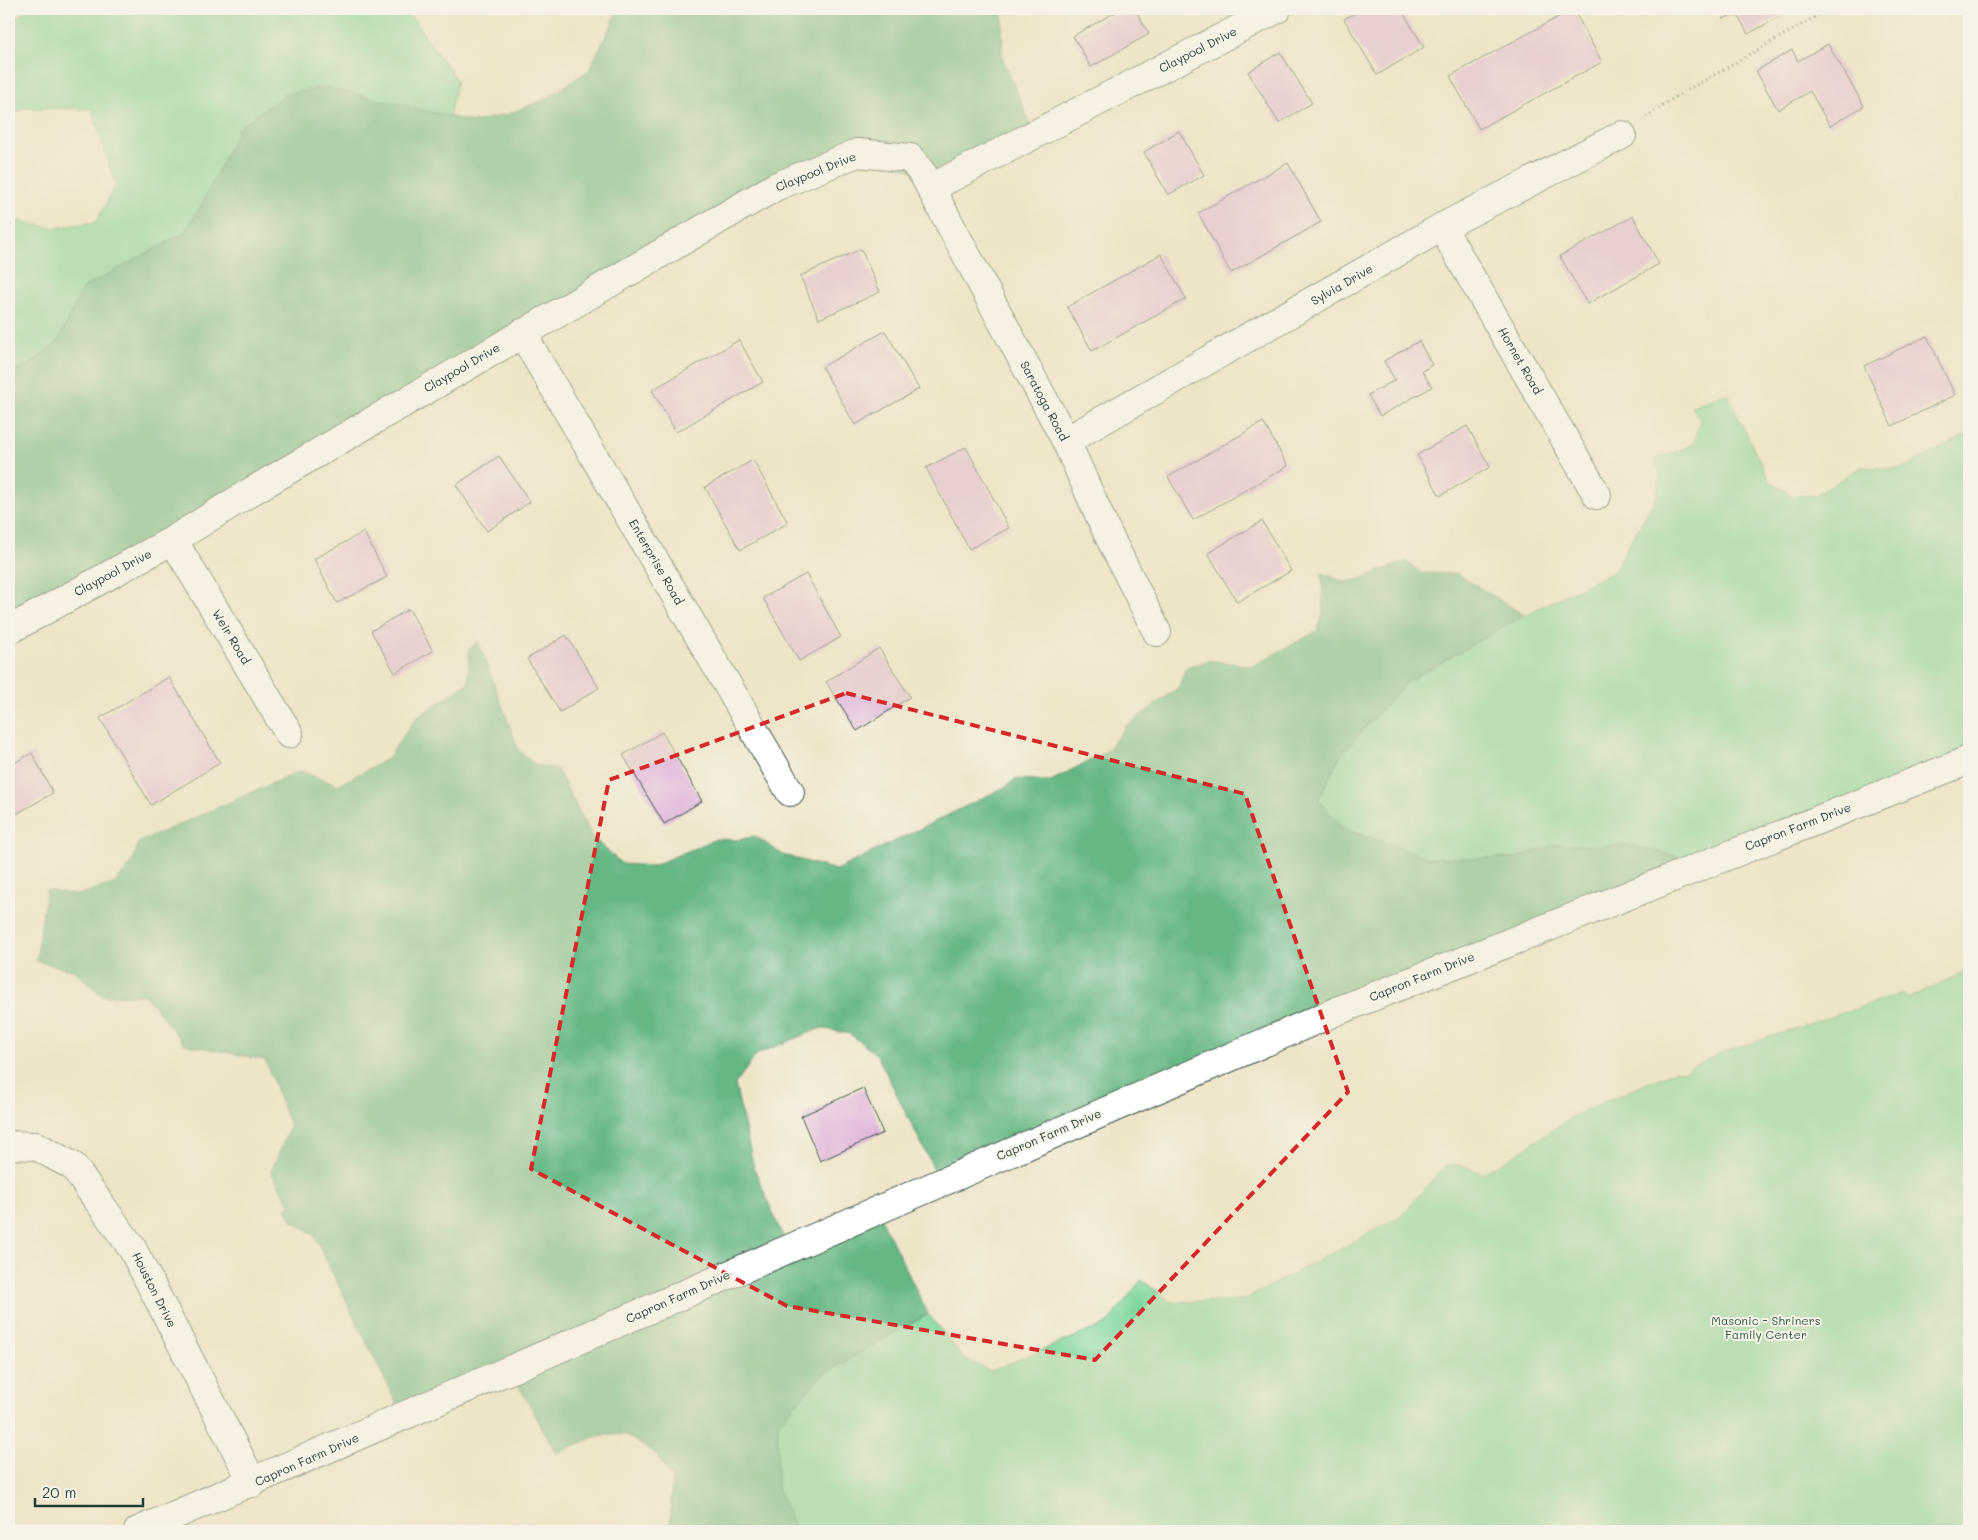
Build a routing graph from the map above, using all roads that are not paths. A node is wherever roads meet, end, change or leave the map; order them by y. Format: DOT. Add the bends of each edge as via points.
graph roads {
  1 [pos="1278,9"];
  2 [pos="1622,135"];
  3 [pos="927,181"];
  4 [pos="1442,226"];
  5 [pos="522,333"];
  6 [pos="1066,441"];
  7 [pos="1597,495"];
  8 [pos="173,540"];
  9 [pos="9,630"];
  10 [pos="1157,632"];
  11 [pos="289,734"];
  12 [pos="1969,760"];
  13 [pos="790,792"];
  14 [pos="9,1145"];
  15 [pos="253,1483"];
  16 [pos="138,1531"];
  1 -- 3 [label="street, Claypool Drive"];
  2 -- 4 [label="street, Sylvia Drive"];
  3 -- 5 [label="street, Claypool Drive" via="910,158 857,153 775,187"];
  3 -- 6 [label="street, Saratoga Road"];
  4 -- 6 [label="street, Sylvia Drive" via="1339,288"];
  4 -- 7 [label="street, Hornet Road"];
  5 -- 8 [label="street, Claypool Drive"];
  5 -- 13 [label="street, Enterprise Road"];
  6 -- 10 [label="street, Saratoga Road"];
  8 -- 9 [label="street, Claypool Drive"];
  8 -- 11 [label="street, Weir Road"];
  12 -- 15 [label="street, Capron Farm Drive" via="1328,1015"];
  14 -- 15 [label="street, Houston Drive" via="36,1146 73,1166 132,1248"];
  15 -- 16 [label="street, Capron Farm Drive"];
}
